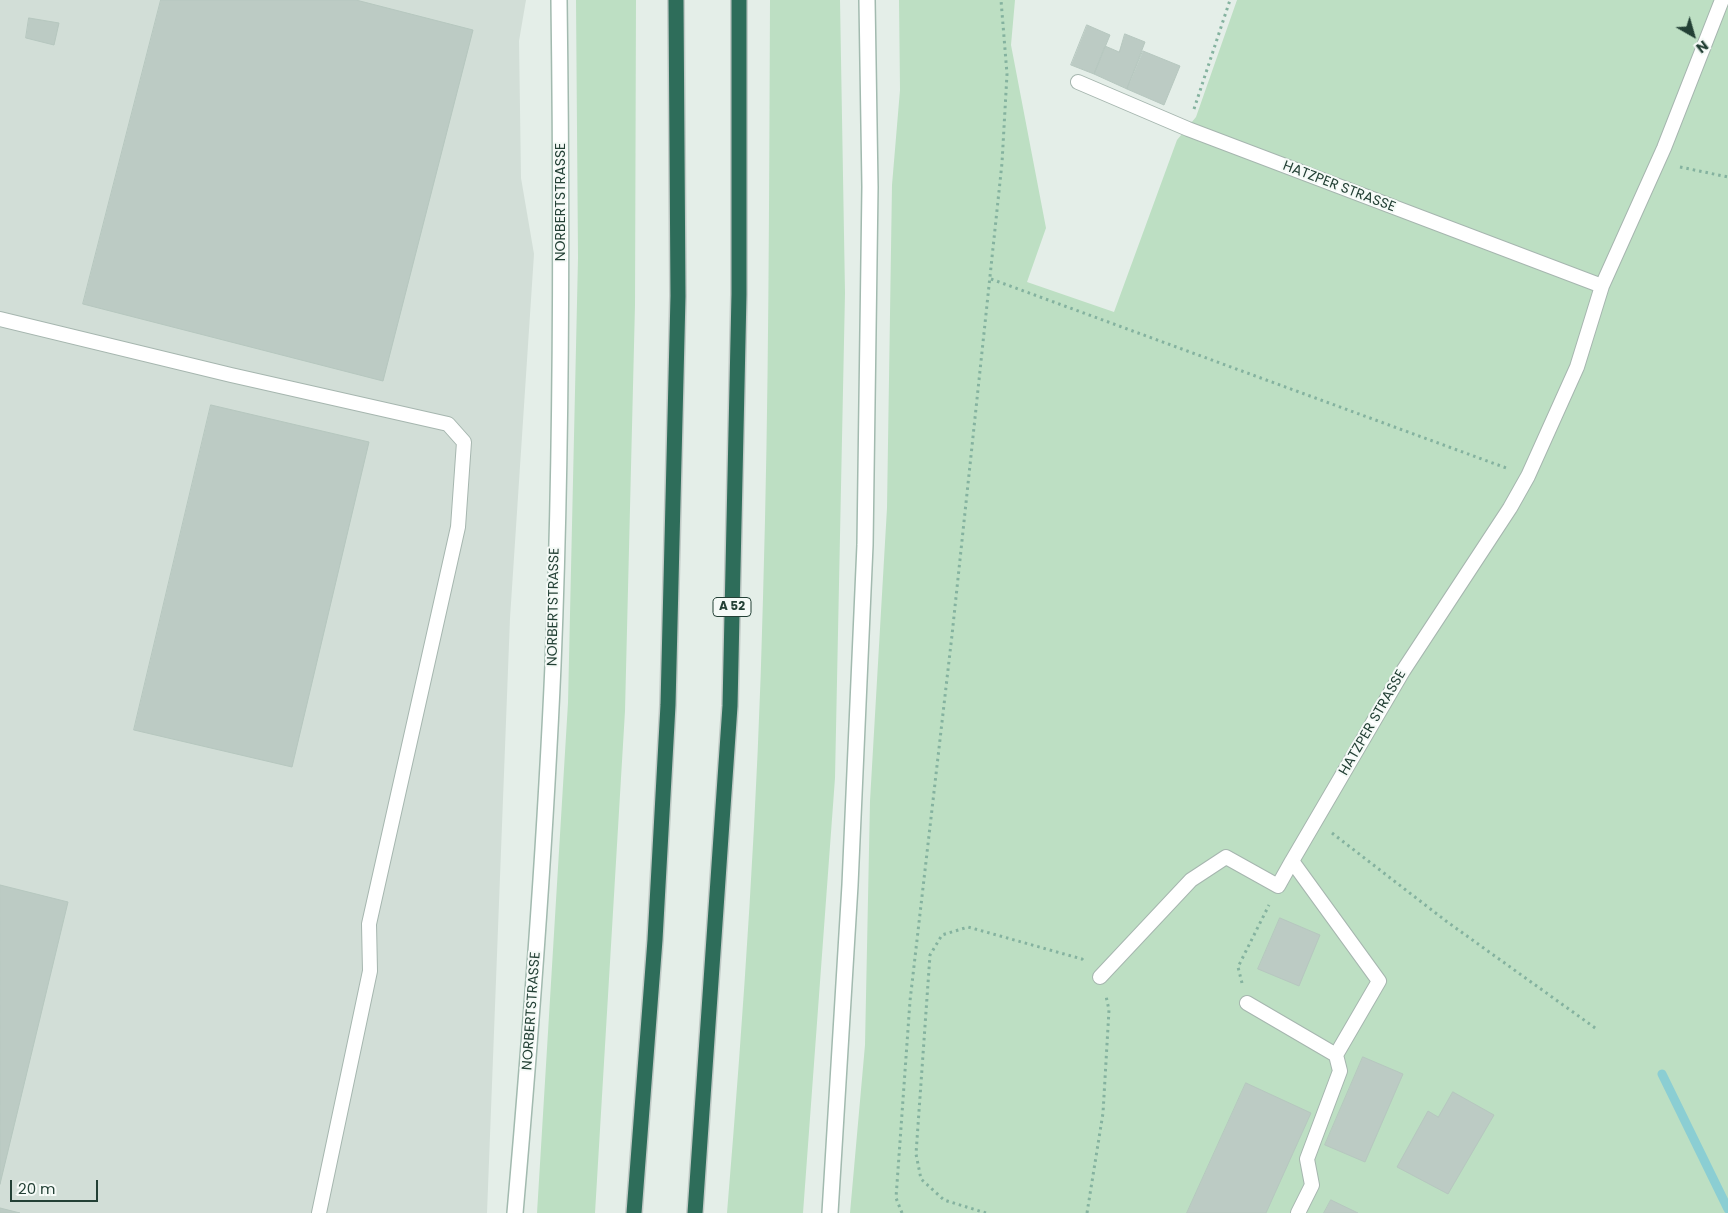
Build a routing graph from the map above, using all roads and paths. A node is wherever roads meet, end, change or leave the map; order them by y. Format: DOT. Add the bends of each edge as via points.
graph roads {
  1 [pos="559,0"];
  2 [pos="676,0"];
  3 [pos="739,0"];
  4 [pos="867,0"];
  5 [pos="1001,0"];
  6 [pos="1230,0"];
  7 [pos="1722,0"];
  8 [pos="1078,82"];
  9 [pos="1188,129"];
  10 [pos="1658,162"];
  11 [pos="1728,177"];
  12 [pos="991,279"];
  13 [pos="1602,286"];
  14 [pos="0,319"];
  15 [pos="1528,476"];
  16 [pos="1316,821"];
  17 [pos="1292,860"];
  18 [pos="1278,886"];
  19 [pos="1100,977"];
  20 [pos="1247,1003"];
  21 [pos="1598,1030"];
  22 [pos="1336,1056"];
  23 [pos="319,1213"];
  24 [pos="515,1213"];
  25 [pos="634,1213"];
  26 [pos="695,1213"];
  27 [pos="830,1213"];
  28 [pos="902,1213"];
  29 [pos="986,1213"];
  30 [pos="1087,1213"];
  31 [pos="1298,1213"];
  1 -- 24 [label="main road, NORBERTSTRASSE" via="560,349 553,664 534,1000"];
  2 -- 25 [label="highway" via="678,296 668,705 655,940"];
  3 -- 26 [label="highway, A 52" via="739,304 730,706"];
  4 -- 27 [label="main road" via="870,187 865,545 850,884"];
  5 -- 12 [label="path" via="1007,74"];
  6 -- 9 [label="path"];
  7 -- 10 [label="lane, HATZPER STRASSE"];
  8 -- 9 [label="lane, HATZPER STRASSE"];
  9 -- 13 [label="lane, HATZPER STRASSE"];
  10 -- 11 [label="path"];
  10 -- 13 [label="lane, HATZPER STRASSE"];
  12 -- 15 [label="path"];
  12 -- 28 [label="path" via="910,1001 896,1198"];
  13 -- 15 [label="lane, HATZPER STRASSE" via="1577,367"];
  14 -- 23 [label="lane" via="448,424 464,442 458,527 369,924 370,971"];
  15 -- 16 [label="lane, HATZPER STRASSE" via="1403,672"];
  16 -- 17 [label="lane, HATZPER STRASSE"];
  16 -- 21 [label="path" via="1446,921"];
  17 -- 18 [label="lane, HATZPER STRASSE"];
  17 -- 22 [label="lane" via="1379,981"];
  18 -- 19 [label="lane" via="1226,857 1191,880"];
  18 -- 20 [label="path" via="1238,966"];
  19 -- 29 [label="path" via="1082,959 968,927 942,935 930,955 916,1154 921,1179 944,1200"];
  19 -- 30 [label="path" via="1109,1019 1103,1113"];
  20 -- 22 [label="lane"];
  22 -- 31 [label="lane" via="1340,1070 1307,1159 1312,1185"];
}
